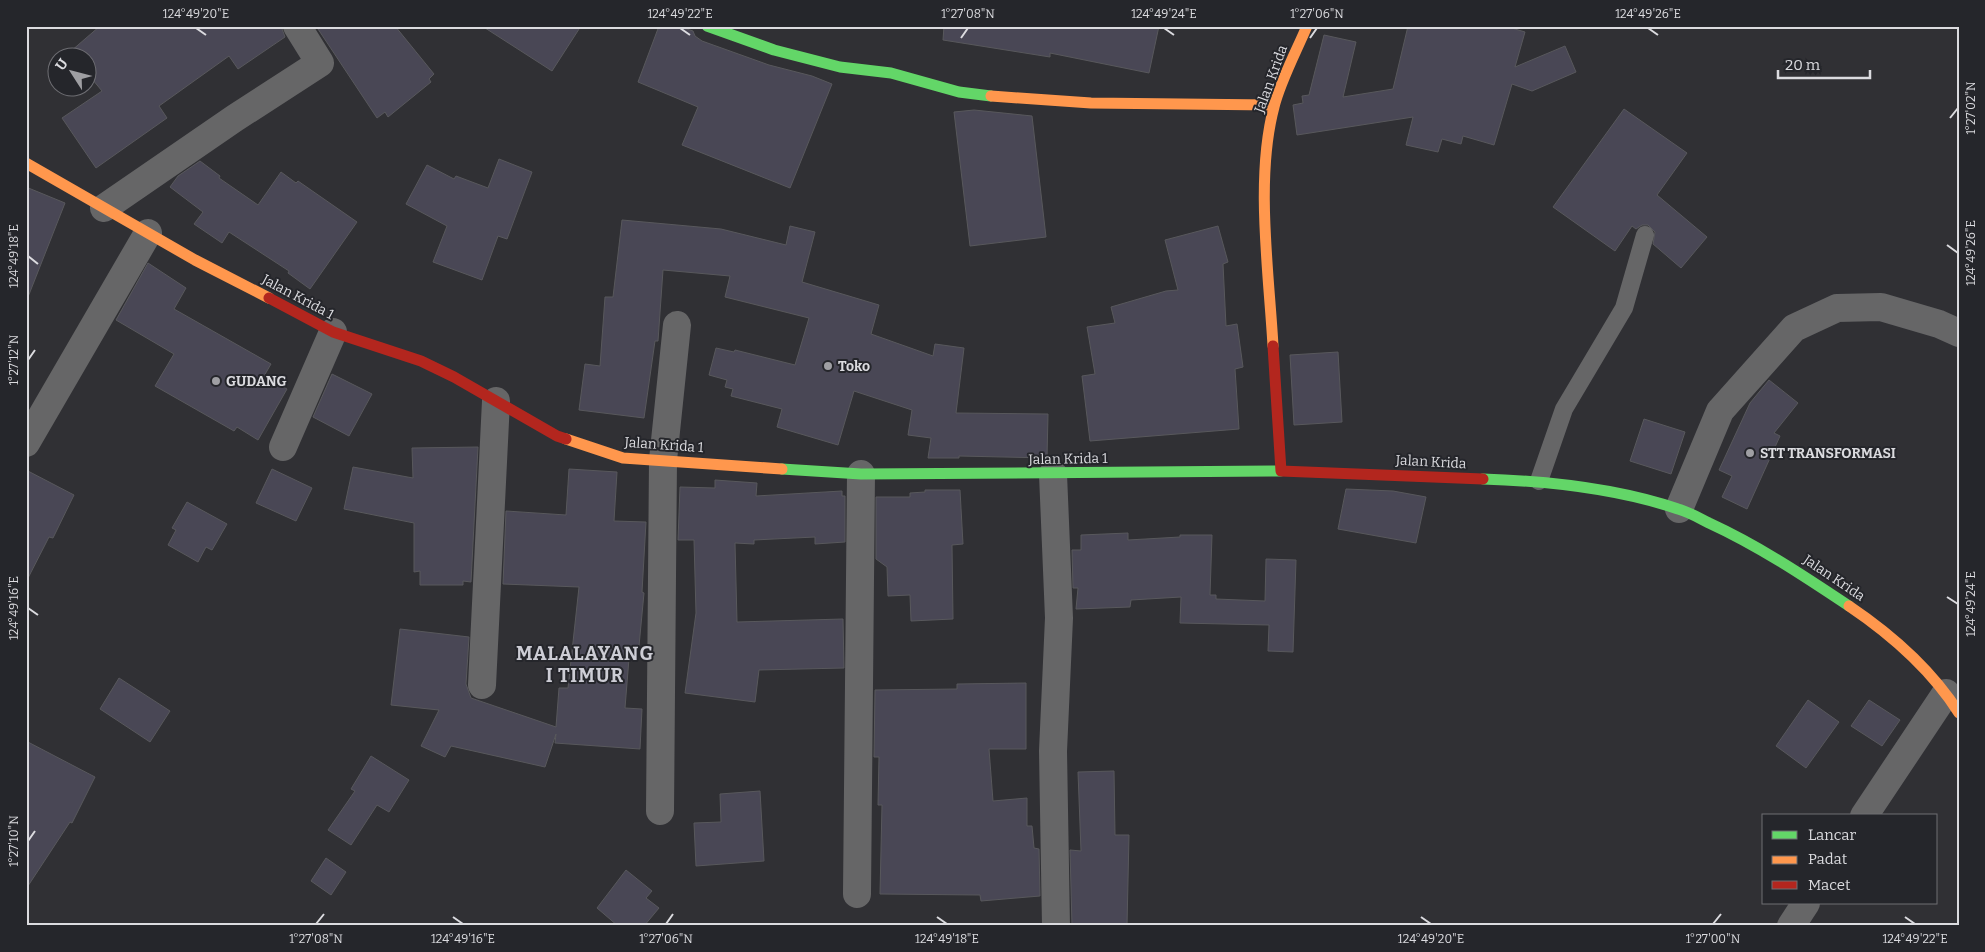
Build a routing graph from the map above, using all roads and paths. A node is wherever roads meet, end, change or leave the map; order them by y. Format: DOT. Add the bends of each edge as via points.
graph roads {
  1 [pos="297,26"];
  2 [pos="707,26"];
  3 [pos="1307,26"];
  4 [pos="1274,105"];
  5 [pos="26,163"];
  6 [pos="104,208"];
  7 [pos="148,233"];
  8 [pos="1645,235"];
  9 [pos="677,325"];
  10 [pos="333,332"];
  11 [pos="1959,333"];
  12 [pos="496,401"];
  13 [pos="26,443"];
  14 [pos="283,447"];
  15 [pos="663,460"];
  16 [pos="1281,471"];
  17 [pos="861,474"];
  18 [pos="1053,474"];
  19 [pos="1539,481"];
  20 [pos="1679,509"];
  21 [pos="482,685"];
  22 [pos="1952,703"];
  23 [pos="660,811"];
  24 [pos="1866,814"];
  25 [pos="857,894"];
  26 [pos="1805,904"];
  27 [pos="1056,926"];
  28 [pos="1791,926"];
  1 -- 6 [label="street" via="320,63"];
  2 -- 4 [label="street" via="774,50 840,67 891,73 959,92 1010,100"];
  3 -- 4 [label="street, Jalan Krida"];
  4 -- 16 [label="street, Jalan Krida" via="1268,133 1265,207"];
  5 -- 6 [label="street, Jalan Krida 1"];
  6 -- 7 [label="street, Jalan Krida 1"];
  7 -- 10 [label="street, Jalan Krida 1"];
  7 -- 13 [label="street"];
  8 -- 19 [label="lane" via="1624,308 1564,409"];
  9 -- 15 [label="street"];
  10 -- 12 [label="street, Jalan Krida 1" via="421,361"];
  10 -- 14 [label="street"];
  11 -- 20 [label="street" via="1881,307 1837,308 1794,328 1720,411"];
  12 -- 15 [label="street, Jalan Krida 1" via="565,439 623,458"];
  12 -- 21 [label="street"];
  15 -- 17 [label="street, Jalan Krida 1"];
  15 -- 23 [label="street"];
  16 -- 18 [label="street, Jalan Krida 1"];
  16 -- 19 [label="street, Jalan Krida"];
  17 -- 18 [label="street, Jalan Krida 1"];
  17 -- 25 [label="street"];
  18 -- 27 [label="street" via="1059,618 1053,751"];
  19 -- 20 [label="street, Jalan Krida" via="1615,493"];
  20 -- 22 [label="street, Jalan Krida" via="1787,564 1862,615 1906,649"];
  22 -- 24 [label="street"];
  26 -- 28 [label="street"];
}
